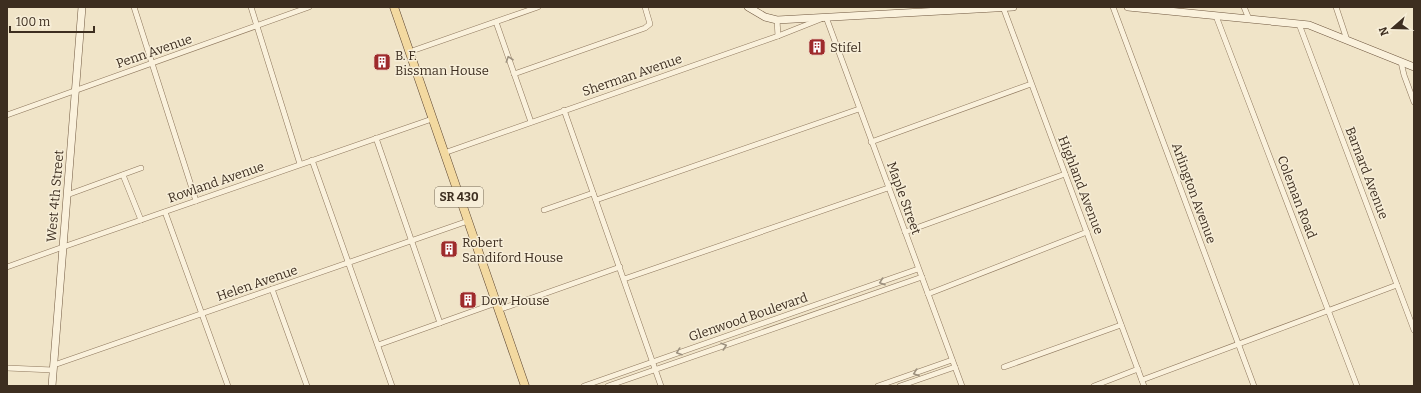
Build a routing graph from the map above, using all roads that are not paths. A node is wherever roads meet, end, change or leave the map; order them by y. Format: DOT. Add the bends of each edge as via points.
graph roads {
  1 [pos="82,7"];
  2 [pos="134,7"];
  3 [pos="251,7"];
  4 [pos="309,7"];
  5 [pos="394,7"];
  6 [pos="538,7"];
  7 [pos="645,7"];
  8 [pos="748,7"];
  9 [pos="1003,7"];
  10 [pos="1013,7"];
  11 [pos="1114,7"];
  12 [pos="1128,7"];
  13 [pos="1244,7"];
  14 [pos="1336,7"];
  15 [pos="958,8"];
  16 [pos="1146,8"];
  17 [pos="1216,16"];
  18 [pos="826,17"];
  19 [pos="1249,19"];
  20 [pos="777,20"];
  21 [pos="496,22"];
  22 [pos="1299,24"];
  23 [pos="257,26"];
  24 [pos="778,36"];
  25 [pos="1347,40"];
  26 [pos="409,52"];
  27 [pos="1401,62"];
  28 [pos="151,63"];
  29 [pos="1414,67"];
  30 [pos="514,74"];
  31 [pos="1031,84"];
  32 [pos="75,90"];
  33 [pos="1414,102"];
  34 [pos="859,109"];
  35 [pos="564,110"];
  36 [pos="7,115"];
  37 [pos="432,119"];
  38 [pos="531,122"];
  39 [pos="376,138"];
  40 [pos="871,142"];
  41 [pos="444,153"];
  42 [pos="312,160"];
  43 [pos="300,164"];
  44 [pos="141,168"];
  45 [pos="123,174"];
  46 [pos="1065,174"];
  47 [pos="888,188"];
  48 [pos="593,193"];
  49 [pos="67,195"];
  50 [pos="596,200"];
  51 [pos="196,201"];
  52 [pos="544,210"];
  53 [pos="165,212"];
  54 [pos="141,220"];
  55 [pos="468,221"];
  56 [pos="905,232"];
  57 [pos="1087,232"];
  58 [pos="412,241"];
  59 [pos="62,246"];
  60 [pos="348,263"];
  61 [pos="7,267"];
  62 [pos="620,267"];
  63 [pos="918,269"];
  64 [pos="922,277"];
  65 [pos="624,279"];
  66 [pos="1397,285"];
  67 [pos="272,289"];
  68 [pos="928,294"];
  69 [pos="497,306"];
  70 [pos="1328,310"];
  71 [pos="202,314"];
  72 [pos="440,323"];
  73 [pos="1121,324"];
  74 [pos="1414,330"];
  75 [pos="1238,344"];
  76 [pos="378,345"];
  77 [pos="952,360"];
  78 [pos="653,361"];
  79 [pos="53,367"];
  80 [pos="955,367"];
  81 [pos="1004,367"];
  82 [pos="7,368"];
  83 [pos="656,369"];
  84 [pos="1138,369"];
  85 [pos="1142,380"];
  86 [pos="52,386"];
  87 [pos="228,386"];
  88 [pos="307,386"];
  89 [pos="392,386"];
  90 [pos="525,386"];
  91 [pos="584,386"];
  92 [pos="608,386"];
  93 [pos="661,386"];
  94 [pos="878,386"];
  95 [pos="900,386"];
  96 [pos="962,386"];
  97 [pos="1094,386"];
  98 [pos="1144,386"];
  99 [pos="1254,386"];
  100 [pos="1357,386"];
  1 -- 32 [label="street, West 4th Street"];
  2 -- 28 [label="street"];
  3 -- 23 [label="street"];
  4 -- 23 [label="street, Penn Avenue"];
  5 -- 26 [label="main road, SR 430"];
  6 -- 21 [label="street"];
  7 -- 30 [label="street" via="650,24 645,28"];
  8 -- 20 [label="street" via="765,17"];
  9 -- 10 [label="street"];
  9 -- 15 [label="street"];
  9 -- 31 [label="street, Highland Avenue"];
  11 -- 75 [label="street, Arlington Avenue"];
  12 -- 16 [label="street"];
  13 -- 19 [label="street"];
  14 -- 25 [label="street"];
  15 -- 18 [label="street"];
  16 -- 17 [label="street"];
  17 -- 19 [label="street"];
  17 -- 70 [label="street, Coleman Road"];
  18 -- 20 [label="street"];
  18 -- 24 [label="street, Sherman Avenue"];
  18 -- 34 [label="street, Maple Street"];
  19 -- 22 [label="street"];
  20 -- 24 [label="street"];
  21 -- 26 [label="street"];
  30 -- 21 [label="street, one-way"];
  22 -- 25 [label="street" via="1315,27"];
  22 -- 66 [label="street, Barnard Avenue"];
  23 -- 28 [label="street, Penn Avenue"];
  23 -- 43 [label="street"];
  24 -- 35 [label="street, Sherman Avenue"];
  25 -- 27 [label="street"];
  26 -- 37 [label="main road, SR 430"];
  27 -- 29 [label="street"];
  27 -- 33 [label="street"];
  28 -- 32 [label="street, Penn Avenue"];
  28 -- 51 [label="street"];
  30 -- 38 [label="street"];
  31 -- 40 [label="street"];
  31 -- 46 [label="street, Highland Avenue"];
  32 -- 36 [label="street, Penn Avenue"];
  32 -- 49 [label="street, West 4th Street"];
  34 -- 40 [label="street, Maple Street"];
  34 -- 50 [label="street"];
  35 -- 38 [label="street, Sherman Avenue"];
  35 -- 48 [label="street"];
  37 -- 39 [label="street, Rowland Avenue"];
  37 -- 41 [label="main road, SR 430"];
  38 -- 41 [label="street, Sherman Avenue"];
  39 -- 42 [label="street, Rowland Avenue"];
  39 -- 58 [label="street"];
  40 -- 47 [label="street, Maple Street"];
  41 -- 55 [label="main road, SR 430"];
  42 -- 43 [label="street, Rowland Avenue"];
  42 -- 60 [label="street"];
  43 -- 51 [label="street, Rowland Avenue"];
  44 -- 45 [label="street"];
  45 -- 49 [label="street"];
  45 -- 54 [label="street"];
  46 -- 56 [label="street"];
  46 -- 57 [label="street, Highland Avenue"];
  47 -- 56 [label="street, Maple Street"];
  47 -- 65 [label="street"];
  48 -- 50 [label="street"];
  48 -- 52 [label="street"];
  49 -- 59 [label="street, West 4th Street"];
  50 -- 62 [label="street"];
  51 -- 53 [label="street, Rowland Avenue"];
  53 -- 54 [label="street, Rowland Avenue"];
  53 -- 71 [label="street"];
  54 -- 59 [label="street, Rowland Avenue"];
  55 -- 58 [label="street, Helen Avenue"];
  55 -- 69 [label="main road, SR 430"];
  56 -- 63 [label="street, Maple Street"];
  57 -- 68 [label="street"];
  57 -- 73 [label="street, Highland Avenue"];
  58 -- 60 [label="street, Helen Avenue"];
  58 -- 72 [label="street"];
  59 -- 61 [label="street, Rowland Avenue"];
  59 -- 79 [label="street, West 4th Street"];
  60 -- 67 [label="street, Helen Avenue"];
  60 -- 76 [label="street"];
  62 -- 65 [label="street"];
  62 -- 69 [label="street"];
  63 -- 64 [label="street, Maple Street"];
  63 -- 78 [label="street, Glenwood Boulevard, one-way"];
  64 -- 68 [label="street, Maple Street"];
  83 -- 64 [label="street, Glenwood Boulevard, one-way"];
  65 -- 78 [label="street"];
  66 -- 70 [label="street"];
  66 -- 74 [label="street, Barnard Avenue"];
  67 -- 71 [label="street, Helen Avenue"];
  67 -- 88 [label="street"];
  68 -- 77 [label="street, Maple Street"];
  69 -- 72 [label="street"];
  69 -- 90 [label="main road, SR 430"];
  70 -- 75 [label="street"];
  70 -- 100 [label="street, Coleman Road"];
  71 -- 79 [label="street, Helen Avenue"];
  71 -- 87 [label="street"];
  72 -- 76 [label="street"];
  73 -- 81 [label="street"];
  73 -- 84 [label="street, Highland Avenue"];
  75 -- 85 [label="street"];
  75 -- 99 [label="street, Arlington Avenue"];
  76 -- 89 [label="street"];
  77 -- 80 [label="street, Maple Street"];
  77 -- 94 [label="street, one-way"];
  78 -- 83 [label="street"];
  78 -- 91 [label="street, Glenwood Boulevard"];
  79 -- 82 [label="street, Helen Avenue"];
  79 -- 86 [label="street, West 4th Street"];
  80 -- 95 [label="street"];
  80 -- 96 [label="street, Maple Street"];
  83 -- 92 [label="street, Glenwood Boulevard"];
  83 -- 93 [label="street"];
  84 -- 85 [label="street, Highland Avenue"];
  84 -- 97 [label="street"];
  85 -- 98 [label="street"];
}
